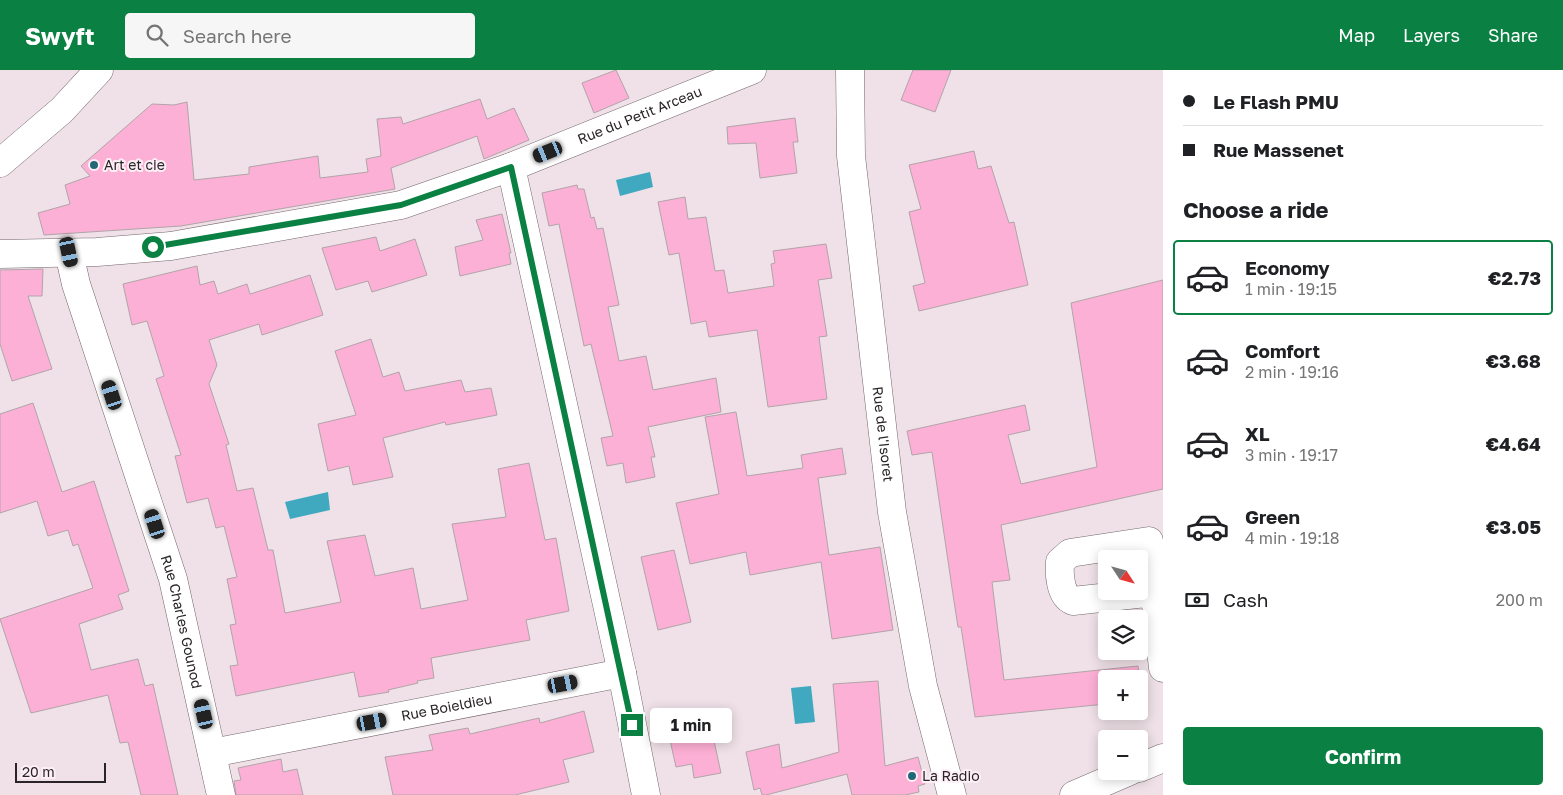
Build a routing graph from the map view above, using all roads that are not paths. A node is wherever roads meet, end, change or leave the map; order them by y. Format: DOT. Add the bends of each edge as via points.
graph roads {
  1 [pos="99,70"];
  2 [pos="752,70"];
  3 [pos="850,70"];
  4 [pos="0,163"];
  5 [pos="511,167"];
  6 [pos="69,252"];
  7 [pos="0,254"];
  8 [pos="1156,538"];
  9 [pos="1155,592"];
  10 [pos="1163,668"];
  11 [pos="622,673"];
  12 [pos="212,753"];
  13 [pos="1163,758"];
  14 [pos="1148,764"];
  15 [pos="1109,780"];
  16 [pos="221,795"];
  17 [pos="646,795"];
  18 [pos="952,795"];
  19 [pos="1074,795"];
  1 -- 4 [label="street" via="62,110"];
  2 -- 5 [label="street, Rue du Petit Arceau"];
  3 -- 18 [label="street, Rue de l'Isoret" via="851,156 892,512 923,686"];
  5 -- 6 [label="street, Rue du Petit Arceau" via="401,205 171,246"];
  5 -- 11 [label="street"];
  6 -- 7 [label="street, Rue du Petit Arceau"];
  6 -- 12 [label="street, Rue Charles Gounod" via="76,284 173,579"];
  8 -- 9 [label="street"];
  8 -- 9 [label="street" via="1070,553 1062,558 1060,567 1065,595 1073,601"];
  9 -- 10 [label="street"];
  11 -- 12 [label="street, Rue Boieldieu"];
  11 -- 17 [label="street"];
  12 -- 16 [label="street, Rue Charles Gounod"];
  13 -- 14 [label="street"];
  15 -- 19 [label="street"];
}
